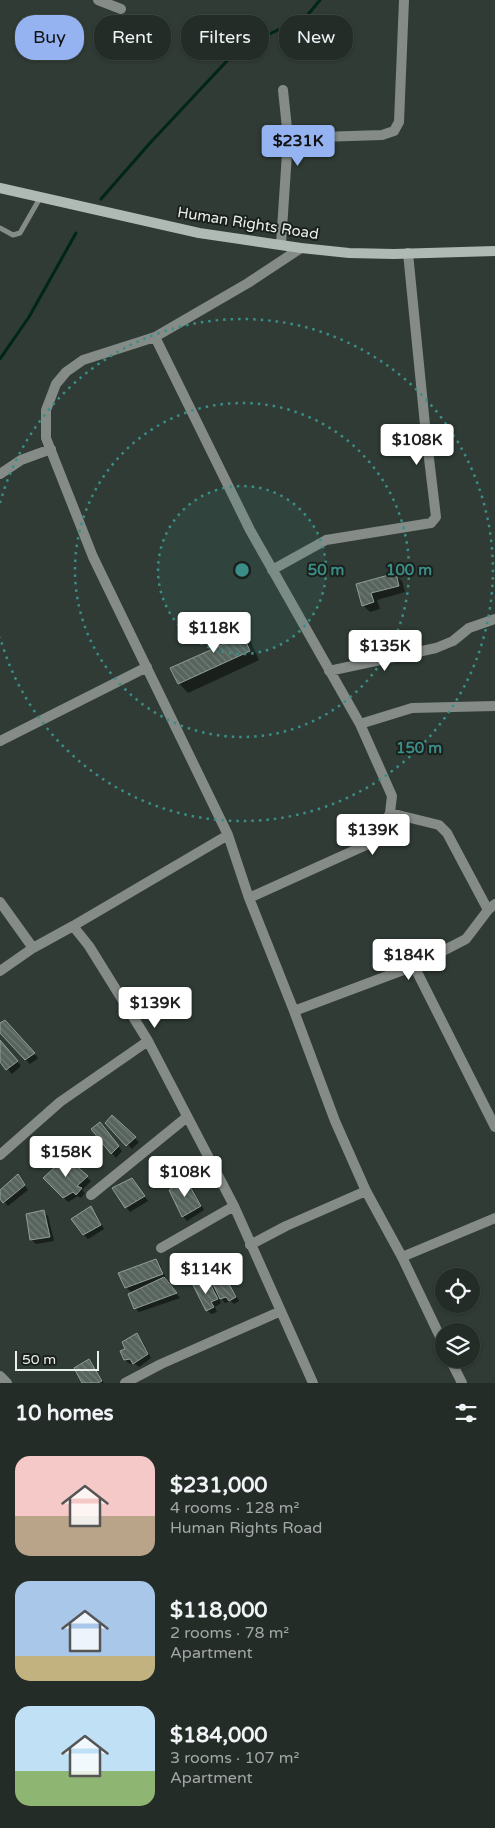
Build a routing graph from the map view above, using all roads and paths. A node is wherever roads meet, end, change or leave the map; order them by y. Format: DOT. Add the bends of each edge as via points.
graph roads {
  1 [pos="98,0"];
  2 [pos="404,0"];
  3 [pos="120,9"];
  4 [pos="283,90"];
  5 [pos="288,138"];
  6 [pos="0,189"];
  7 [pos="40,197"];
  8 [pos="0,228"];
  9 [pos="281,244"];
  10 [pos="301,248"];
  11 [pos="495,251"];
  12 [pos="408,253"];
  13 [pos="155,337"];
  14 [pos="51,449"];
  15 [pos="0,474"];
  16 [pos="272,570"];
  17 [pos="495,619"];
  18 [pos="146,667"];
  19 [pos="329,671"];
  20 [pos="495,706"];
  21 [pos="360,724"];
  22 [pos="0,741"];
  23 [pos="390,813"];
  24 [pos="228,835"];
  25 [pos="249,898"];
  26 [pos="0,902"];
  27 [pos="491,907"];
  28 [pos="73,926"];
  29 [pos="33,948"];
  30 [pos="414,966"];
  31 [pos="0,971"];
  32 [pos="294,1011"];
  33 [pos="148,1041"];
  34 [pos="187,1118"];
  35 [pos="495,1127"];
  36 [pos="0,1155"];
  37 [pos="366,1191"];
  38 [pos="91,1195"];
  39 [pos="234,1206"];
  40 [pos="495,1218"];
  41 [pos="250,1245"];
  42 [pos="161,1248"];
  43 [pos="402,1257"];
  44 [pos="281,1311"];
  45 [pos="435,1325"];
  46 [pos="454,1368"];
  47 [pos="0,1376"];
  48 [pos="7,1383"];
  49 [pos="125,1383"];
  50 [pos="313,1383"];
  51 [pos="462,1383"];
  1 -- 3 [label="street"];
  2 -- 5 [label="street" via="399,122 394,131 382,136"];
  4 -- 5 [label="street"];
  5 -- 9 [label="street"];
  6 -- 7 [label="street, Human Rights Road"];
  7 -- 8 [label="lane" via="20,233 13,235"];
  7 -- 9 [label="street, Human Rights Road" via="199,233"];
  9 -- 10 [label="street, Human Rights Road"];
  10 -- 12 [label="street, Human Rights Road" via="349,253"];
  10 -- 13 [label="street"];
  11 -- 12 [label="street, Human Rights Road"];
  12 -- 16 [label="street" via="436,517 431,523 326,540"];
  13 -- 14 [label="street" via="83,360 66,372 56,384 46,410 46,438"];
  13 -- 16 [label="street"];
  14 -- 15 [label="street" via="20,460"];
  14 -- 18 [label="street" via="93,557"];
  16 -- 19 [label="street"];
  17 -- 19 [label="street" via="469,628 453,641 436,648"];
  18 -- 22 [label="street"];
  18 -- 24 [label="street"];
  19 -- 21 [label="street"];
  20 -- 21 [label="street" via="412,708"];
  21 -- 23 [label="street" via="392,796"];
  23 -- 25 [label="street" via="375,841"];
  23 -- 27 [label="street" via="439,825"];
  24 -- 25 [label="street"];
  24 -- 28 [label="street"];
  25 -- 32 [label="street"];
  26 -- 29 [label="street"];
  27 -- 30 [label="street" via="466,939"];
  28 -- 29 [label="street"];
  28 -- 33 [label="street"];
  29 -- 31 [label="street"];
  30 -- 32 [label="street"];
  30 -- 35 [label="street"];
  32 -- 37 [label="street" via="335,1121"];
  33 -- 34 [label="street"];
  33 -- 36 [label="street" via="60,1102"];
  34 -- 38 [label="street"];
  34 -- 39 [label="street"];
  37 -- 41 [label="street"];
  37 -- 43 [label="street"];
  39 -- 41 [label="street"];
  39 -- 42 [label="street"];
  40 -- 43 [label="street"];
  41 -- 44 [label="street"];
  43 -- 45 [label="street"];
  44 -- 49 [label="street"];
  44 -- 50 [label="street"];
  46 -- 51 [label="street"];
  47 -- 48 [label="street"];
}
